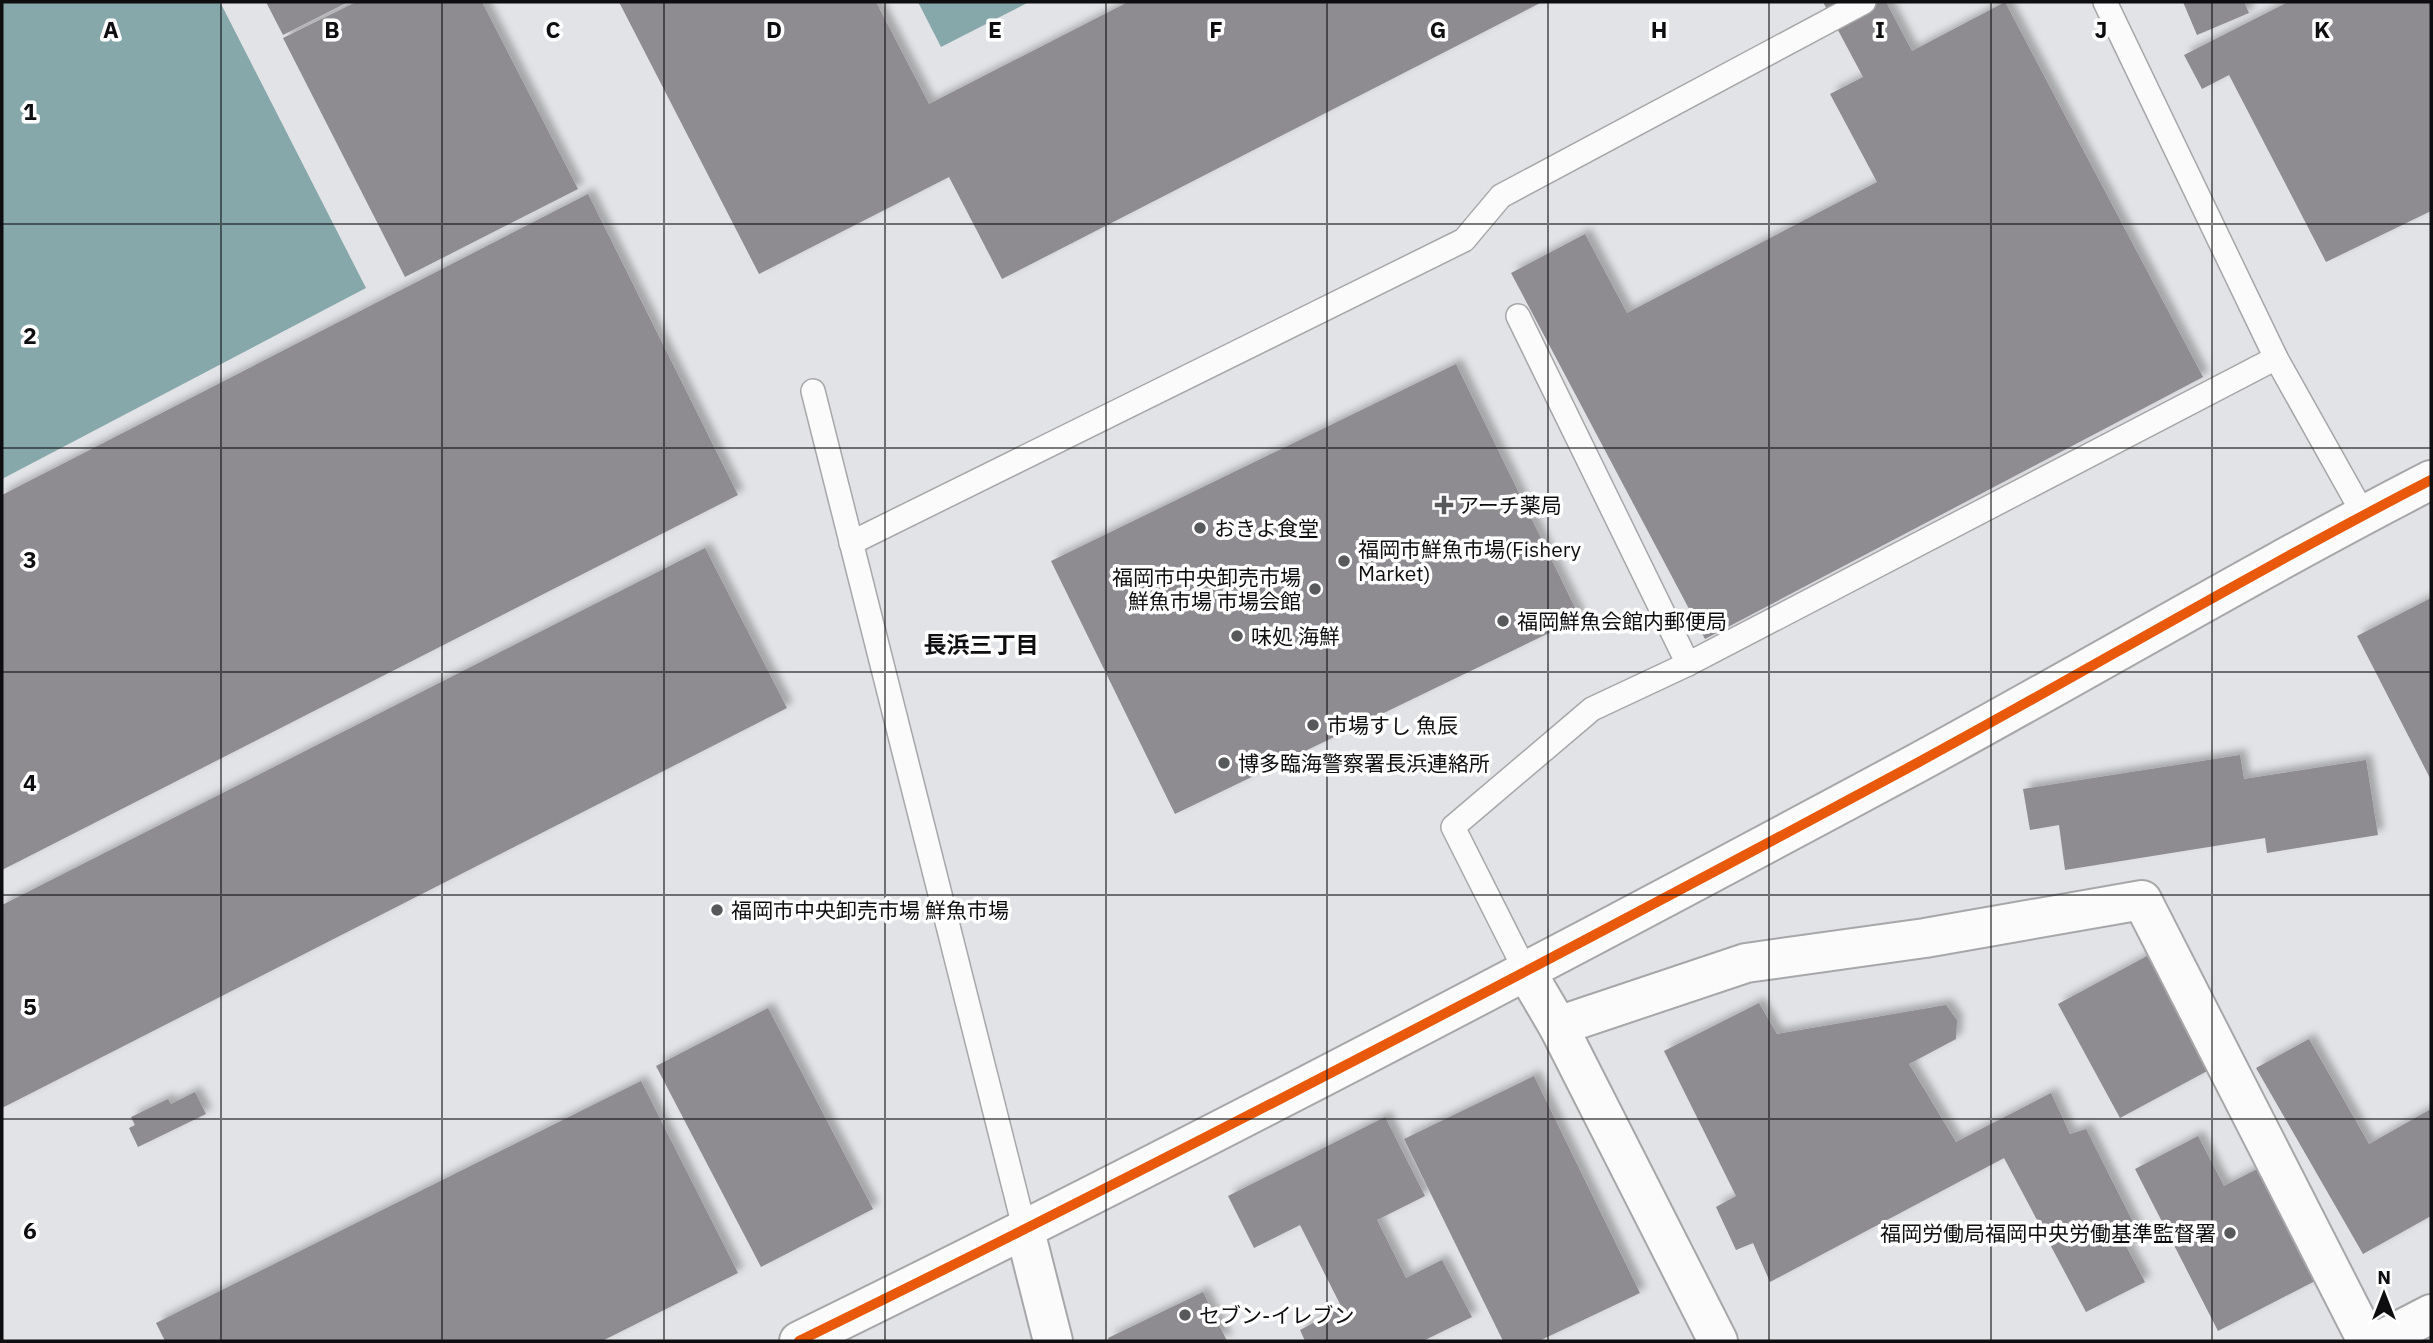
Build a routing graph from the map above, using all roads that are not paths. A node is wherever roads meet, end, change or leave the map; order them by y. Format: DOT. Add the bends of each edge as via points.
graph roads {
  1 [pos="1864,2"];
  2 [pos="2105,2"];
  3 [pos="1518,316"];
  4 [pos="2276,358"];
  5 [pos="813,391"];
  6 [pos="2431,480"];
  7 [pos="2364,515"];
  8 [pos="851,543"];
  9 [pos="1688,664"];
  10 [pos="1525,970"];
  11 [pos="1558,1026"];
  12 [pos="1025,1231"];
  13 [pos="2431,1314"];
  14 [pos="799,1341"];
  15 [pos="1053,1341"];
  16 [pos="1718,1341"];
  17 [pos="2367,1341"];
  18 [pos="2379,1341"];
  1 -- 8 [label="lane" via="1501,196 1464,240"];
  2 -- 4 [label="lane"];
  3 -- 9 [label="lane"];
  4 -- 7 [label="lane"];
  4 -- 9 [label="lane"];
  5 -- 8 [label="lane"];
  6 -- 7 [label="street"];
  7 -- 10 [label="street" via="1920,761"];
  8 -- 12 [label="lane"];
  9 -- 10 [label="lane" via="1592,709 1453,827"];
  10 -- 11 [label="street"];
  10 -- 12 [label="street"];
  11 -- 16 [label="street"];
  11 -- 17 [label="street" via="1746,963 2142,900"];
  12 -- 14 [label="street"];
  12 -- 15 [label="street"];
  13 -- 18 [label="street"];
}
